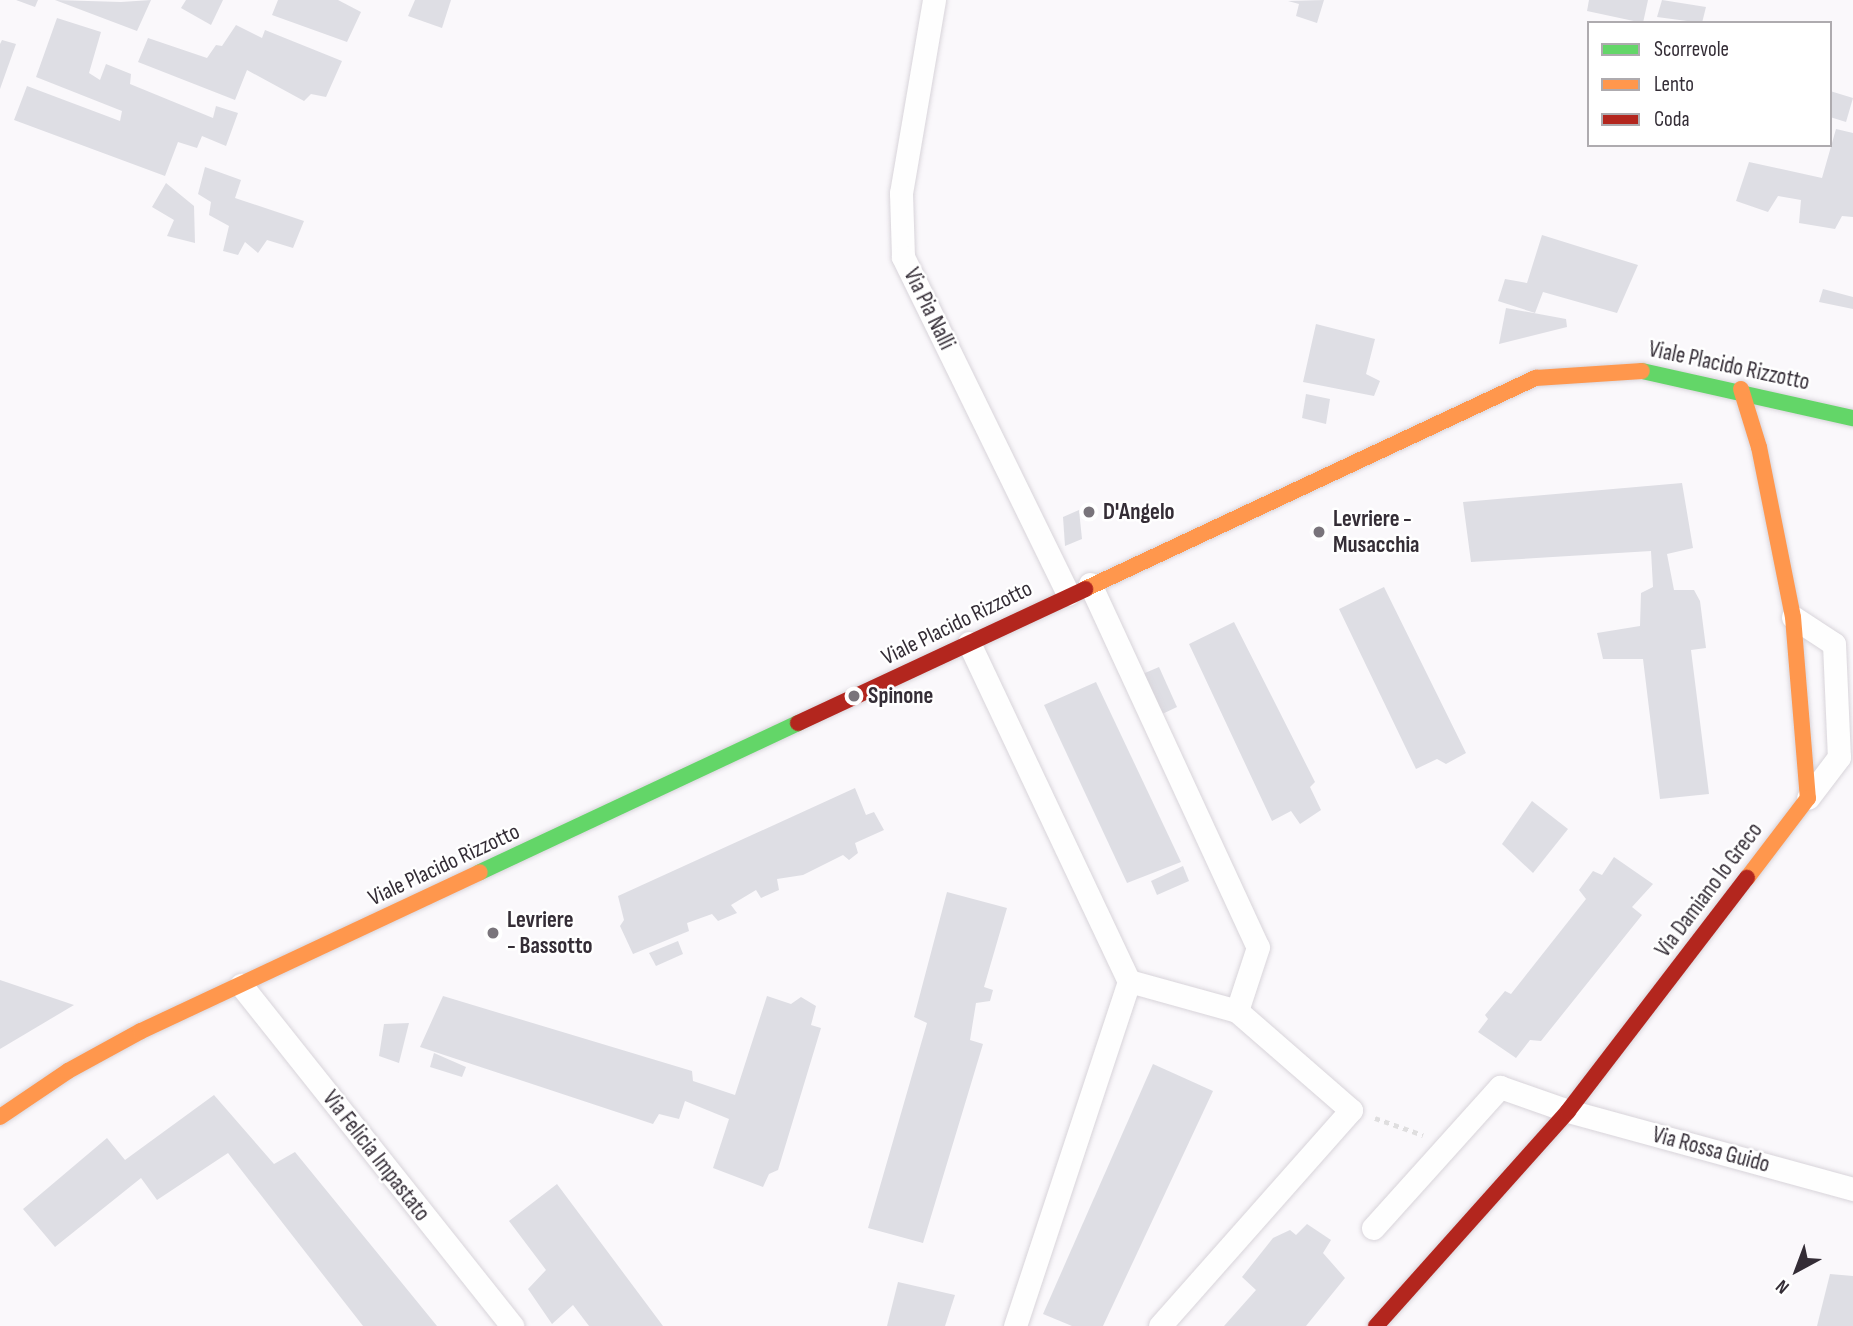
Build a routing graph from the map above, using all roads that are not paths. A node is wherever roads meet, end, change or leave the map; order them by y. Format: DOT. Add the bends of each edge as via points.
graph roads {
  1 [pos="934,0"];
  2 [pos="1741,389"];
  3 [pos="1853,418"];
  4 [pos="1090,584"];
  5 [pos="1068,594"];
  6 [pos="1793,617"];
  7 [pos="969,643"];
  8 [pos="1808,798"];
  9 [pos="1129,981"];
  10 [pos="241,985"];
  11 [pos="1237,1011"];
  12 [pos="1568,1111"];
  13 [pos="0,1117"];
  14 [pos="1853,1189"];
  15 [pos="1373,1228"];
  16 [pos="512,1326"];
  17 [pos="1015,1326"];
  18 [pos="1160,1326"];
  19 [pos="1376,1326"];
  1 -- 5 [label="street, Via Pia Nalli" via="901,193 903,257"];
  2 -- 3 [label="street, Viale Placido Rizzotto"];
  2 -- 4 [label="street, Viale Placido Rizzotto" via="1630,369 1536,379"];
  2 -- 6 [label="street" via="1759,447"];
  4 -- 5 [label="street, Viale Placido Rizzotto"];
  4 -- 11 [label="street" via="1258,947"];
  5 -- 7 [label="street, Viale Placido Rizzotto"];
  6 -- 8 [label="street"];
  6 -- 8 [label="street" via="1834,644 1839,757"];
  7 -- 9 [label="street"];
  7 -- 10 [label="street, Viale Placido Rizzotto"];
  8 -- 12 [label="street, Via Damiano lo Greco"];
  9 -- 11 [label="street"];
  9 -- 17 [label="street"];
  10 -- 13 [label="street, Viale Placido Rizzotto" via="141,1031 68,1071"];
  10 -- 16 [label="street, Via Felicia Impastato"];
  11 -- 18 [label="street" via="1351,1110"];
  12 -- 14 [label="street, Via Rossa Guido"];
  12 -- 15 [label="street, Via Rossa Guido" via="1500,1087"];
  12 -- 19 [label="street, Via Damiano lo Greco"];
}
